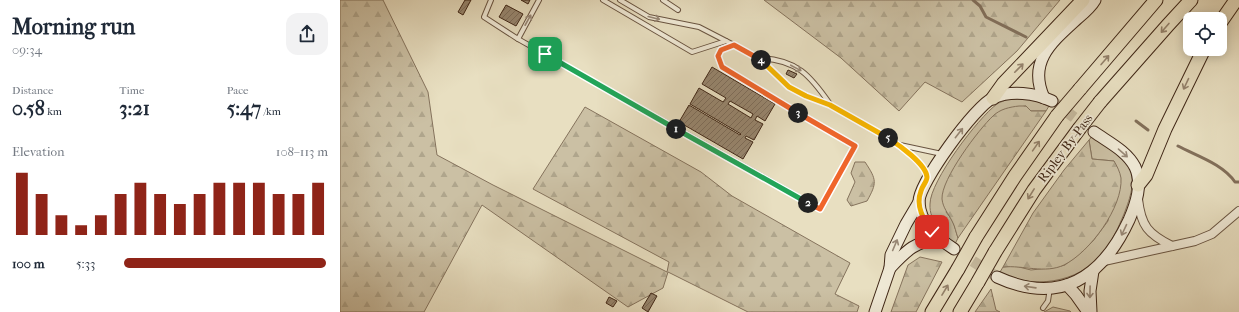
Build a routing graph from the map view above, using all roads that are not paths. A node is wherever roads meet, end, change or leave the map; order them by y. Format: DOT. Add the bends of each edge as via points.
graph roads {
  1 [pos="491,0"];
  2 [pos="539,0"];
  3 [pos="602,0"];
  4 [pos="620,0"];
  5 [pos="663,0"];
  6 [pos="1072,0"];
  7 [pos="1083,0"];
  8 [pos="1095,0"];
  9 [pos="1156,0"];
  10 [pos="1192,0"];
  11 [pos="1236,0"];
  12 [pos="678,10"];
  13 [pos="1227,13"];
  14 [pos="1069,14"];
  15 [pos="518,39"];
  16 [pos="726,41"];
  17 [pos="734,45"];
  18 [pos="1201,56"];
  19 [pos="759,58"];
  20 [pos="993,98"];
  21 [pos="830,105"];
  22 [pos="1094,132"];
  23 [pos="900,145"];
  24 [pos="944,154"];
  25 [pos="927,179"];
  26 [pos="1138,190"];
  27 [pos="919,202"];
  28 [pos="1239,211"];
  29 [pos="940,240"];
  30 [pos="1172,246"];
  31 [pos="954,249"];
  32 [pos="1104,261"];
  33 [pos="890,268"];
  34 [pos="1093,271"];
  35 [pos="997,277"];
  36 [pos="1067,285"];
  37 [pos="1050,288"];
  38 [pos="1043,308"];
  39 [pos="875,312"];
  40 [pos="932,312"];
  41 [pos="960,312"];
  42 [pos="1088,312"];
  43 [pos="1091,312"];
  1 -- 15 [label="lane" via="484,17"];
  15 -- 2 [label="lane, one-way"];
  3 -- 16 [label="lane" via="692,52"];
  4 -- 16 [label="lane, one-way" via="649,17 699,27"];
  5 -- 12 [label="lane"];
  6 -- 14 [label="street"];
  7 -- 14 [label="highway"];
  8 -- 20 [label="main road" via="1041,58 1038,82 1048,99 1024,94"];
  40 -- 9 [label="highway, Ripley By-Pass, one-way, bridge" via="1015,176 1058,116"];
  10 -- 41 [label="highway, Ripley By-Pass, one-way, bridge" via="1079,129 1034,190"];
  11 -- 13 [label="highway"];
  20 -- 14 [label="highway, one-way"];
  15 -- 17 [label="lane" via="820,209 855,146 722,67 718,56 721,50"];
  16 -- 17 [label="lane"];
  17 -- 19 [label="lane"];
  18 -- 26 [label="highway, one-way"];
  19 -- 21 [label="lane" via="784,83 806,96"];
  19 -- 21 [label="lane, one-way" via="776,59 801,70 816,82"];
  24 -- 20 [label="main road, one-way" via="975,113"];
  21 -- 23 [label="lane"];
  22 -- 26 [label="main road, one-way" via="1128,157 1135,167"];
  23 -- 24 [label="lane"];
  23 -- 25 [label="lane" via="926,170"];
  24 -- 25 [label="main road"];
  25 -- 27 [label="main road"];
  26 -- 30 [label="street" via="1140,216 1147,230"];
  26 -- 32 [label="main road, one-way" via="1121,237"];
  27 -- 29 [label="main road" via="923,219"];
  33 -- 27 [label="main road, one-way" via="891,255"];
  28 -- 30 [label="street" via="1212,234"];
  29 -- 31 [label="main road"];
  29 -- 33 [label="main road" via="920,242"];
  30 -- 32 [label="street"];
  32 -- 34 [label="main road"];
  33 -- 39 [label="main road"];
  34 -- 36 [label="main road"];
  34 -- 43 [label="main road, one-way" via="1090,291"];
  37 -- 35 [label="main road, one-way" via="1017,284"];
  36 -- 37 [label="main road"];
  36 -- 42 [label="main road"];
  37 -- 38 [label="lane" via="1048,301"];
}
